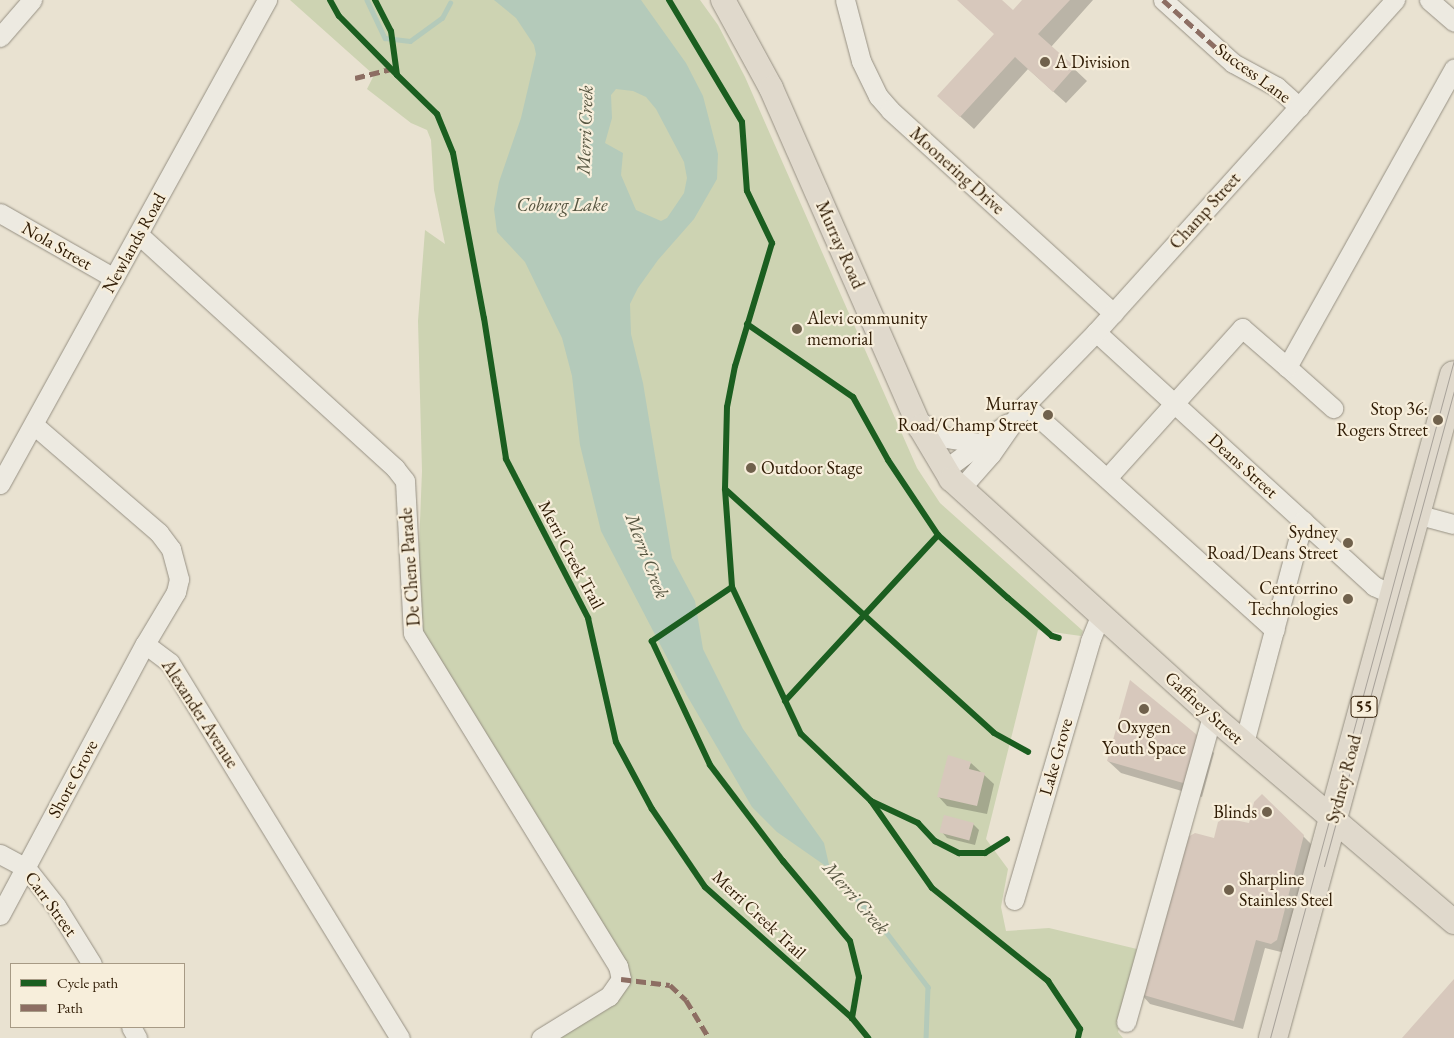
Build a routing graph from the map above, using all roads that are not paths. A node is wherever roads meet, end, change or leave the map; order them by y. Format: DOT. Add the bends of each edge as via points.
graph roads {
  1 [pos="32,0"];
  2 [pos="723,0"];
  3 [pos="845,0"];
  4 [pos="1163,0"];
  5 [pos="1395,0"];
  6 [pos="1429,0"];
  7 [pos="264,1"];
  8 [pos="1454,22"];
  9 [pos="0,37"];
  10 [pos="1454,68"];
  11 [pos="1299,106"];
  12 [pos="0,213"];
  13 [pos="138,234"];
  14 [pos="114,278"];
  15 [pos="1113,313"];
  16 [pos="1096,332"];
  17 [pos="1287,367"];
  18 [pos="1452,387"];
  19 [pos="1176,405"];
  20 [pos="1333,408"];
  21 [pos="1019,412"];
  22 [pos="917,420"];
  23 [pos="34,425"];
  24 [pos="978,443"];
  25 [pos="944,470"];
  26 [pos="1107,478"];
  27 [pos="0,484"];
  28 [pos="960,488"];
  29 [pos="1416,514"];
  30 [pos="1303,521"];
  31 [pos="1454,524"];
  32 [pos="1394,595"];
  33 [pos="1100,616"];
  34 [pos="1275,630"];
  35 [pos="146,644"];
  36 [pos="1212,716"];
  37 [pos="1244,743"];
  38 [pos="1333,819"];
  39 [pos="0,854"];
  40 [pos="26,868"];
  41 [pos="1014,900"];
  42 [pos="0,915"];
  43 [pos="1454,922"];
  44 [pos="91,963"];
  45 [pos="1126,1022"];
  46 [pos="400,1038"];
  47 [pos="542,1038"];
  48 [pos="1273,1038"];
  1 -- 9 [label="street"];
  2 -- 22 [label="main road, Murray Road" via="771,88"];
  3 -- 15 [label="street, Moonering Drive" via="868,79 890,110"];
  4 -- 11 [label="street, Success Lane" via="1233,63 1277,87"];
  5 -- 11 [label="street, Champ Street"];
  6 -- 8 [label="street"];
  7 -- 13 [label="street, Newlands Road"];
  10 -- 17 [label="street"];
  11 -- 15 [label="street, Champ Street"];
  12 -- 14 [label="street, Nola Street"];
  13 -- 14 [label="street, Newlands Road"];
  13 -- 47 [label="street, De Chene Parade" via="395,468 405,481 414,633 618,966 621,978 609,996"];
  14 -- 23 [label="street, Newlands Road"];
  15 -- 16 [label="street, Champ Street"];
  16 -- 19 [label="street, Deans Street"];
  16 -- 21 [label="street, Champ Street"];
  17 -- 19 [label="street" via="1242,328"];
  17 -- 20 [label="street"];
  18 -- 29 [label="highway, Sydney Road / 55"];
  19 -- 26 [label="street"];
  19 -- 30 [label="street, Deans Street"];
  21 -- 24 [label="street, Champ Street"];
  21 -- 26 [label="street"];
  21 -- 28 [label="street, Champ Street" via="992,454"];
  22 -- 24 [label="street" via="947,438"];
  22 -- 25 [label="main road, Murray Road"];
  23 -- 27 [label="street, Newlands Road"];
  23 -- 35 [label="street" via="159,532 171,549 179,579 176,592"];
  24 -- 25 [label="street, Champ Street"];
  25 -- 28 [label="main road, Murray Road"];
  26 -- 34 [label="street"];
  28 -- 33 [label="main road, Gaffney Street"];
  29 -- 31 [label="street"];
  29 -- 32 [label="highway, Sydney Road / 55"];
  30 -- 32 [label="street, Deans Street" via="1374,586"];
  30 -- 34 [label="street"];
  32 -- 38 [label="highway, Sydney Road / 55"];
  33 -- 36 [label="main road, Gaffney Street"];
  33 -- 41 [label="street, Lake Grove"];
  34 -- 37 [label="street"];
  35 -- 40 [label="street, Shore Grove"];
  35 -- 46 [label="street, Alexander Avenue" via="170,663"];
  36 -- 37 [label="main road, Gaffney Street"];
  36 -- 45 [label="street"];
  37 -- 38 [label="main road, Gaffney Street"];
  38 -- 43 [label="main road, Gaffney Street"];
  38 -- 48 [label="highway, Sydney Road / 55"];
  39 -- 40 [label="street, Carr Street"];
  40 -- 42 [label="street, Shore Grove"];
  40 -- 44 [label="street, Carr Street" via="56,906"];
}
